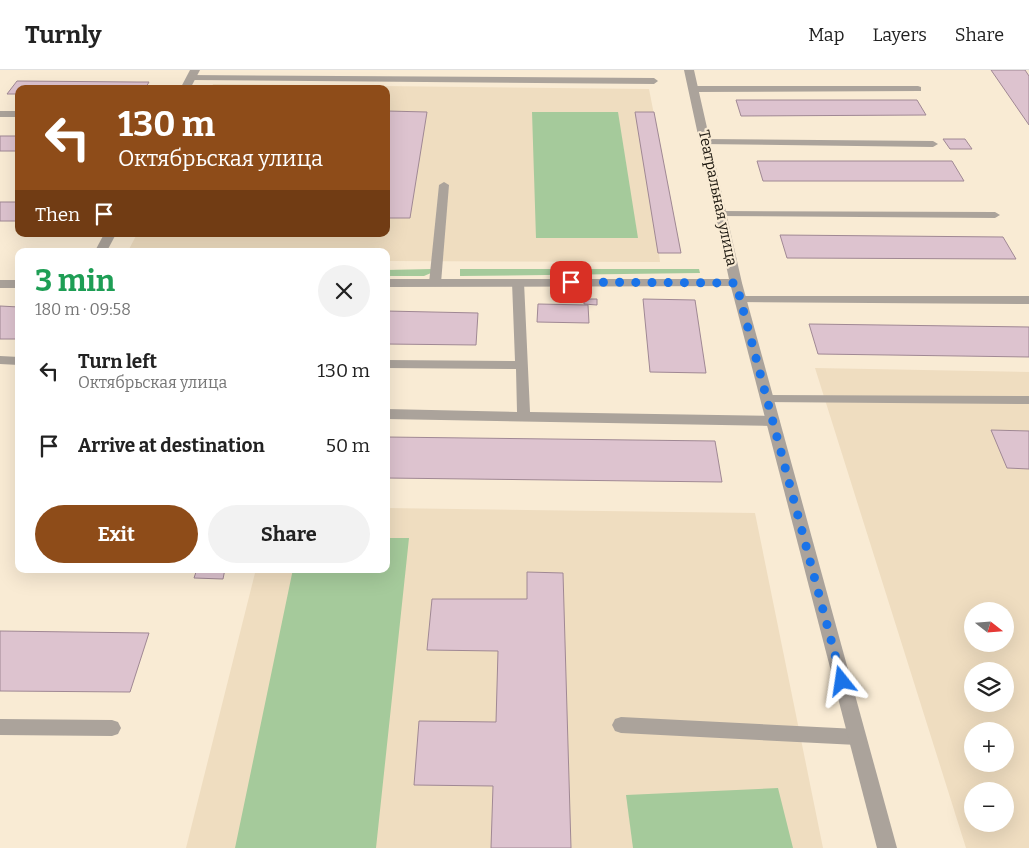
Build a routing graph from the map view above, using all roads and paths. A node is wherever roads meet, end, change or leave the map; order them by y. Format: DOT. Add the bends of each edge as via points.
graph roads {
  1 [pos="689,70"];
  2 [pos="193,73"];
  3 [pos="291,74"];
  4 [pos="426,74"];
  5 [pos="654,80"];
  6 [pos="187,85"];
  7 [pos="693,89"];
  8 [pos="918,89"];
  9 [pos="0,114"];
  10 [pos="15,114"];
  11 [pos="705,142"];
  12 [pos="933,144"];
  13 [pos="444,185"];
  14 [pos="721,214"];
  15 [pos="995,215"];
  16 [pos="518,282"];
  17 [pos="390,283"];
  18 [pos="435,283"];
  19 [pos="736,283"];
  20 [pos="0,284"];
  21 [pos="15,284"];
  22 [pos="741,300"];
  23 [pos="1029,300"];
  24 [pos="0,360"];
  25 [pos="15,361"];
  26 [pos="390,364"];
  27 [pos="521,365"];
  28 [pos="767,399"];
  29 [pos="1029,400"];
  30 [pos="390,414"];
  31 [pos="524,415"];
  32 [pos="773,421"];
  33 [pos="621,725"];
  34 [pos="0,728"];
  35 [pos="112,728"];
  36 [pos="857,737"];
  37 [pos="886,848"];
  1 -- 7 [label="street, Театральная улица"];
  2 -- 3 [label="lane"];
  2 -- 6 [label="street"];
  3 -- 4 [label="lane"];
  4 -- 5 [label="lane"];
  7 -- 8 [label="lane"];
  7 -- 11 [label="street, Театральная улица"];
  9 -- 10 [label="lane"];
  11 -- 12 [label="lane"];
  11 -- 14 [label="street, Театральная улица"];
  13 -- 18 [label="lane"];
  14 -- 15 [label="lane"];
  14 -- 19 [label="street, Театральная улица"];
  16 -- 18 [label="street"];
  16 -- 19 [label="street"];
  16 -- 27 [label="lane"];
  17 -- 18 [label="street"];
  19 -- 22 [label="street, Театральная улица"];
  20 -- 21 [label="street"];
  22 -- 23 [label="lane"];
  22 -- 28 [label="street, Театральная улица"];
  24 -- 25 [label="lane"];
  26 -- 27 [label="lane"];
  27 -- 31 [label="lane"];
  28 -- 29 [label="lane"];
  28 -- 32 [label="street, Театральная улица"];
  30 -- 31 [label="lane"];
  31 -- 32 [label="lane"];
  32 -- 36 [label="street, Театральная улица"];
  33 -- 36 [label="lane"];
  34 -- 35 [label="lane"];
  36 -- 37 [label="street, Театральная улица"];
}
